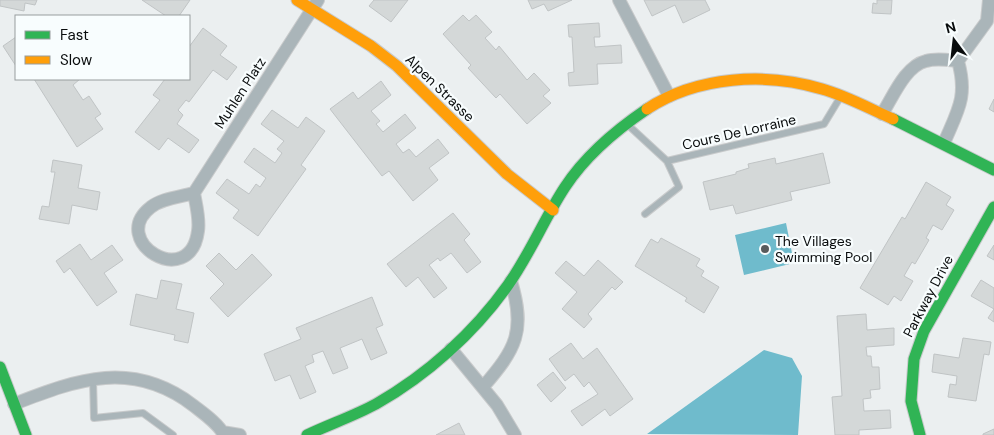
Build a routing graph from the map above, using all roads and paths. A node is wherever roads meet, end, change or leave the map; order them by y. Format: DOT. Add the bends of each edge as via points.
graph roads {
  1 [pos="297,0"];
  2 [pos="619,0"];
  3 [pos="988,0"];
  4 [pos="315,5"];
  5 [pos="991,23"];
  6 [pos="958,61"];
  7 [pos="669,96"];
  8 [pos="841,96"];
  9 [pos="882,114"];
  10 [pos="625,122"];
  11 [pos="944,143"];
  12 [pos="667,162"];
  13 [pos="994,170"];
  14 [pos="194,193"];
  15 [pos="994,207"];
  16 [pos="553,210"];
  17 [pos="645,214"];
  18 [pos="511,281"];
  19 [pos="451,349"];
  20 [pos="0,367"];
  21 [pos="93,378"];
  22 [pos="483,387"];
  23 [pos="14,404"];
  24 [pos="223,433"];
  25 [pos="26,435"];
  26 [pos="174,435"];
  27 [pos="240,435"];
  28 [pos="307,435"];
  29 [pos="516,435"];
  30 [pos="920,435"];
  1 -- 4 [label="street, Alpen Strasse"];
  2 -- 7 [label="street"];
  3 -- 5 [label="street"];
  4 -- 14 [label="street, Muhlen Platz"];
  4 -- 16 [label="street, Alpen Strasse" via="397,66 507,174"];
  5 -- 6 [label="street"];
  6 -- 9 [label="street" via="928,60 918,64"];
  6 -- 11 [label="street" via="962,99"];
  7 -- 8 [label="street" via="706,84 751,79 810,86"];
  7 -- 10 [label="street"];
  8 -- 9 [label="street"];
  8 -- 12 [label="lane, Cours De Lorraine" via="824,124"];
  9 -- 11 [label="street"];
  10 -- 12 [label="lane"];
  10 -- 16 [label="street" via="602,142 572,178"];
  11 -- 13 [label="street"];
  12 -- 17 [label="lane, Cours De Lorraine" via="679,187"];
  14 -- 14 [label="street" via="199,229 194,246 174,259 151,254 140,238 141,220 145,213 160,202"];
  15 -- 30 [label="street, Parkway Drive" via="924,331 914,359 912,401"];
  16 -- 18 [label="street"];
  18 -- 19 [label="street" via="486,314"];
  18 -- 22 [label="street" via="517,302 514,346"];
  19 -- 22 [label="street"];
  19 -- 28 [label="street" via="377,403"];
  20 -- 23 [label="street"];
  21 -- 23 [label="street"];
  21 -- 24 [label="street" via="141,380 162,387 196,408"];
  21 -- 26 [label="lane" via="94,418 143,413"];
  22 -- 29 [label="street"];
  23 -- 25 [label="street"];
  24 -- 27 [label="street"];
}
